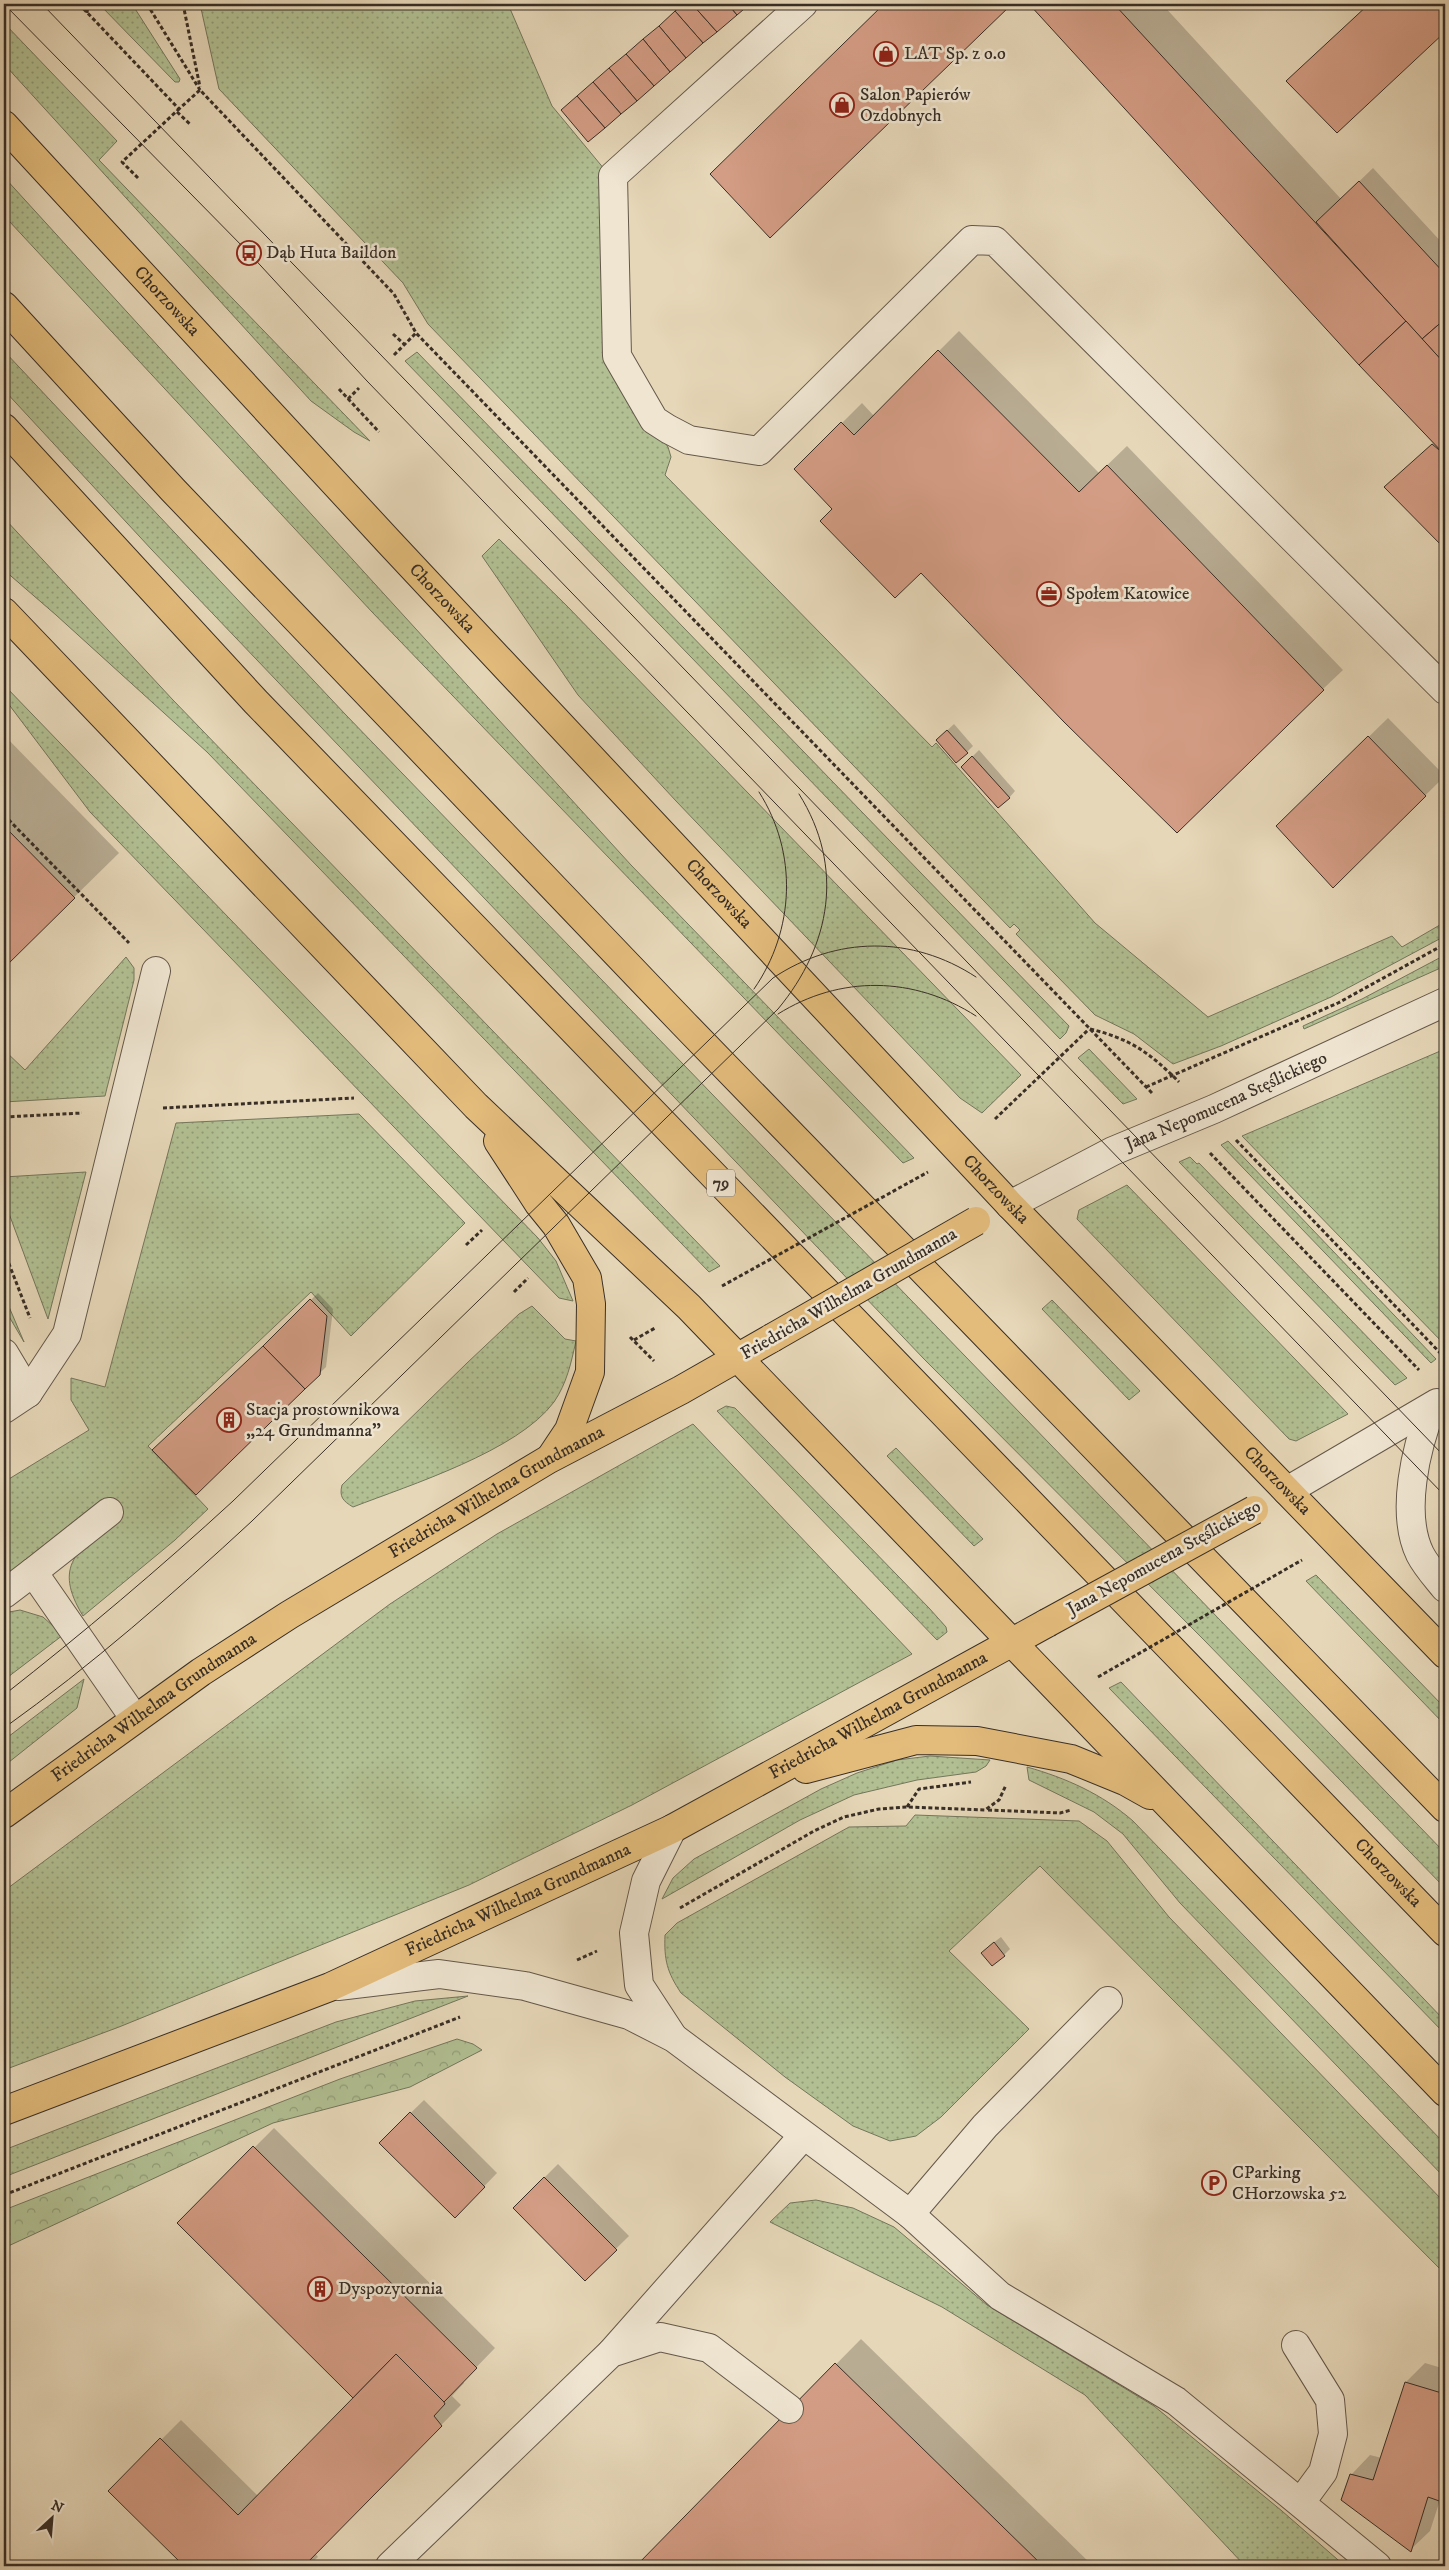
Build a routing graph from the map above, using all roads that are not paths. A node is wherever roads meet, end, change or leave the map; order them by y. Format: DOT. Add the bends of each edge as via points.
graph roads {
  1 [pos="803,4"];
  2 [pos="4,125"];
  3 [pos="4,306"];
  4 [pos="4,428"];
  5 [pos="4,612"];
  6 [pos="1445,690"];
  7 [pos="156,971"];
  8 [pos="1445,1002"];
  9 [pos="476,1106"];
  10 [pos="1010,1205"];
  11 [pos="4,1353"];
  12 [pos="738,1358"];
  13 [pos="28,1393"];
  14 [pos="1439,1402"];
  15 [pos="4,1409"];
  16 [pos="549,1459"];
  17 [pos="1287,1491"];
  18 [pos="109,1512"];
  19 [pos="33,1572"];
  20 [pos="1445,1588"];
  21 [pos="4,1594"];
  22 [pos="1012,1642"];
  23 [pos="1445,1654"];
  24 [pos="135,1719"];
  25 [pos="759,1782"];
  26 [pos="1445,1808"];
  27 [pos="1176,1811"];
  28 [pos="4,1814"];
  29 [pos="672,1829"];
  30 [pos="1445,1932"];
  31 [pos="330,1987"];
  32 [pos="1108,2001"];
  33 [pos="674,2038"];
  34 [pos="1445,2092"];
  35 [pos="4,2111"];
  36 [pos="803,2136"];
  37 [pos="910,2214"];
  38 [pos="1296,2345"];
  39 [pos="610,2353"];
  40 [pos="789,2409"];
  41 [pos="1301,2502"];
  42 [pos="390,2566"];
  43 [pos="1377,2566"];
  1 -- 6 [label="street" via="614,176 617,356 654,420 689,440 759,451 972,240 995,241"];
  2 -- 10 [label="main road, Chorzowska" via="409,564"];
  3 -- 26 [label="main road" via="173,490 656,995"];
  4 -- 30 [label="main road, Chorzowska / 79" via="256,702"];
  5 -- 9 [label="main road"];
  7 -- 13 [label="street" via="68,1334"];
  8 -- 10 [label="street, Jana Nepomucena Stęślickiego" via="1214,1109 1113,1151"];
  9 -- 12 [label="main road" via="662,1279"];
  9 -- 16 [label="main road" via="556,1225 587,1278 592,1327 590,1372 569,1430"];
  10 -- 12 [label="main road, Friedricha Wilhelma Grundmanna, bridge" via="976,1221"];
  10 -- 17 [label="main road, Chorzowska"];
  11 -- 13 [label="street"];
  12 -- 16 [label="main road, Friedricha Wilhelma Grundmanna"];
  12 -- 22 [label="main road"];
  13 -- 15 [label="street"];
  14 -- 17 [label="street, Jana Nepomucena Stęślickiego"];
  14 -- 20 [label="street" via="1422,1433 1415,1460 1412,1516 1420,1555"];
  16 -- 24 [label="main road, Friedricha Wilhelma Grundmanna" via="289,1615"];
  17 -- 22 [label="main road, Jana Nepomucena Stęślickiego, bridge"];
  17 -- 23 [label="main road, Chorzowska"];
  18 -- 19 [label="street"];
  19 -- 21 [label="street"];
  19 -- 24 [label="street"];
  22 -- 25 [label="main road, Friedricha Wilhelma Grundmanna"];
  22 -- 27 [label="main road"];
  24 -- 28 [label="main road, Friedricha Wilhelma Grundmanna"];
  25 -- 27 [label="main road" via="916,1740 977,1741 1071,1759 1125,1781"];
  25 -- 29 [label="main road, Friedricha Wilhelma Grundmanna"];
  27 -- 34 [label="main road"];
  29 -- 31 [label="main road, Friedricha Wilhelma Grundmanna"];
  29 -- 33 [label="street" via="646,1881 634,1933 639,1985"];
  31 -- 33 [label="street" via="439,1974 525,1986 629,2015"];
  31 -- 35 [label="main road, Friedricha Wilhelma Grundmanna"];
  32 -- 37 [label="street" via="985,2126"];
  33 -- 36 [label="street"];
  36 -- 37 [label="street"];
  36 -- 39 [label="street"];
  37 -- 41 [label="street" via="1000,2296 1176,2402"];
  38 -- 41 [label="street" via="1330,2400 1333,2434 1323,2472"];
  39 -- 40 [label="street" via="660,2337 709,2348"];
  39 -- 42 [label="street"];
  41 -- 43 [label="street"];
}
